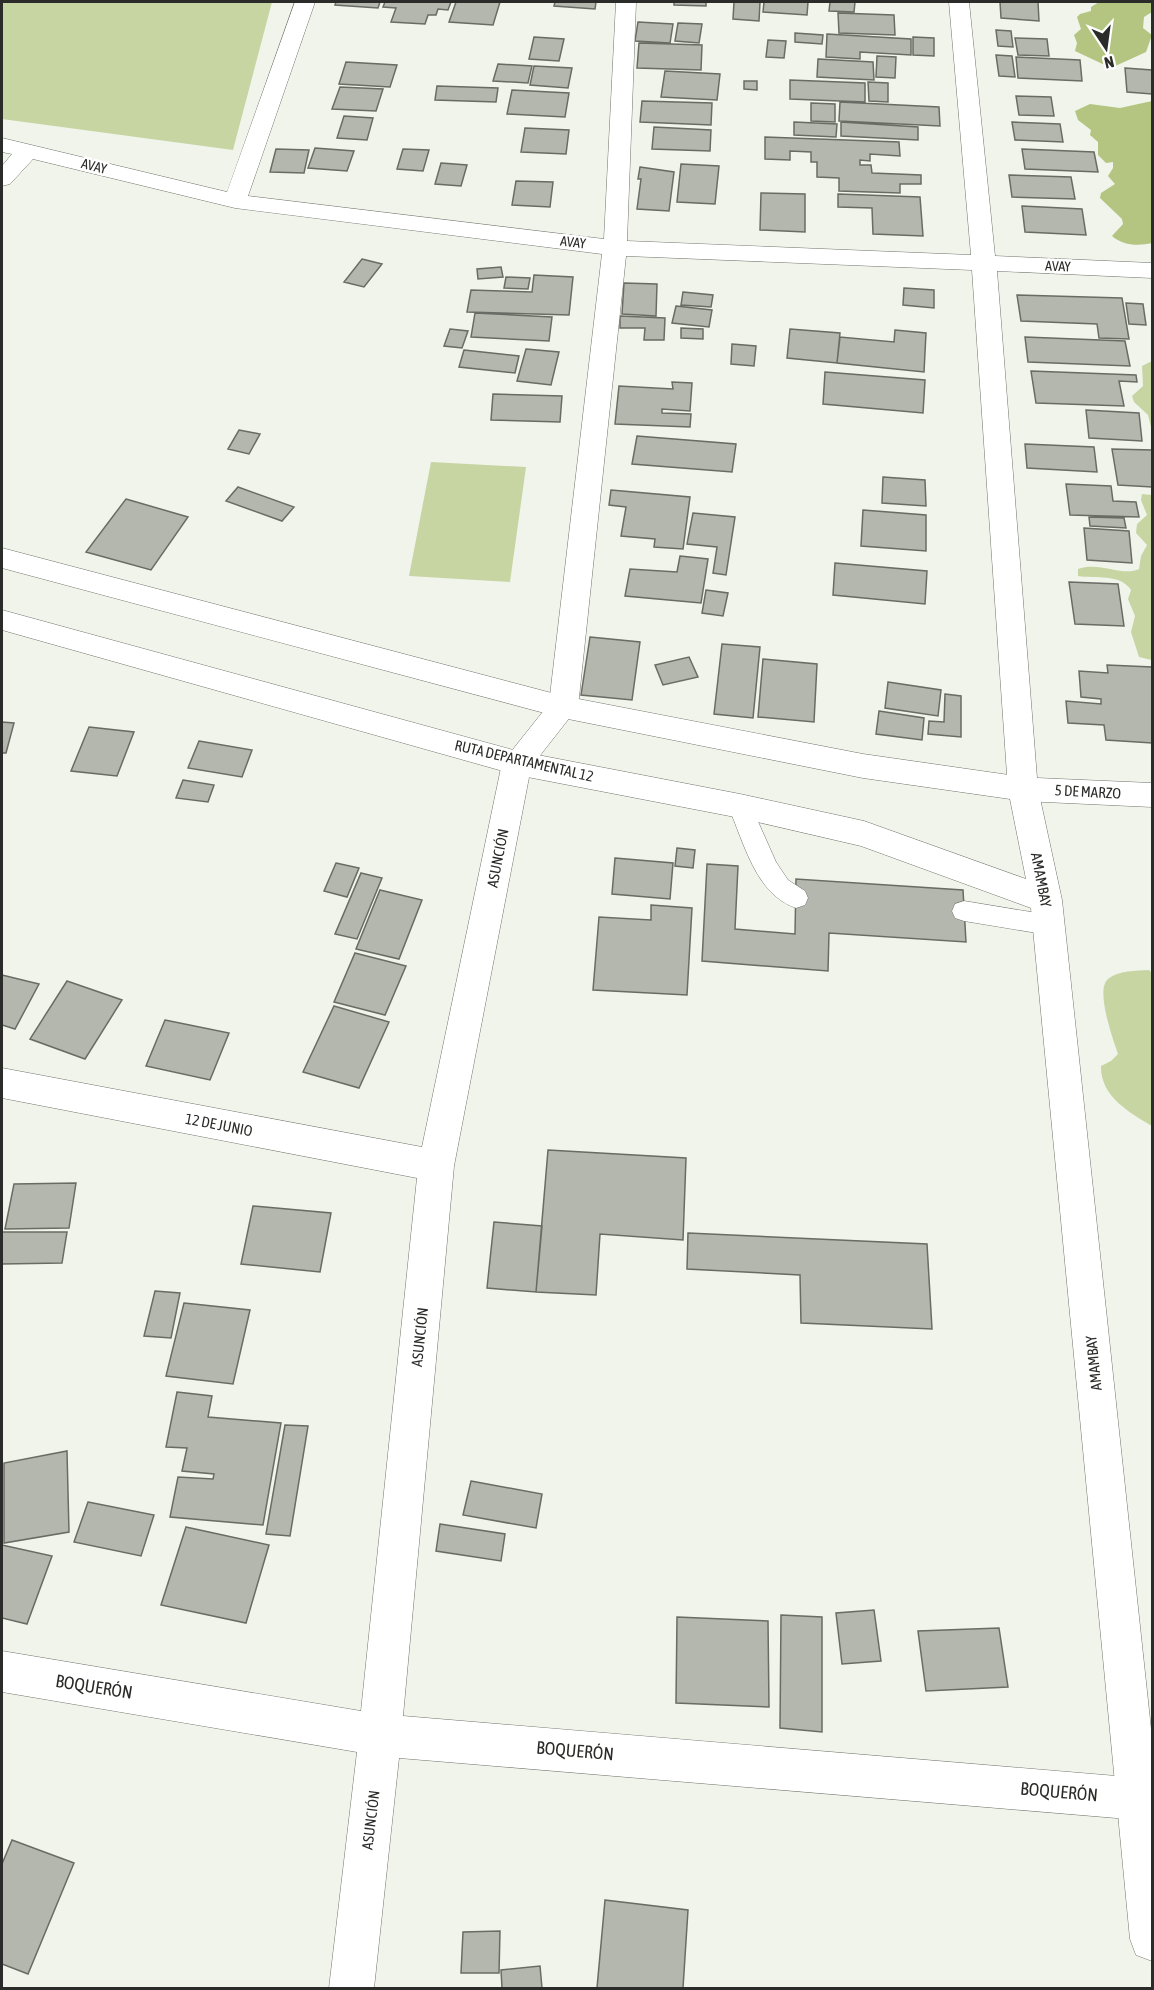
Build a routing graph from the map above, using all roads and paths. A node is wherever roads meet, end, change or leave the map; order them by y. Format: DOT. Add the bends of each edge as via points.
graph roads {
  1 [pos="305,2"];
  2 [pos="626,2"];
  3 [pos="959,2"];
  4 [pos="2,145"];
  5 [pos="29,150"];
  6 [pos="2,179"];
  7 [pos="235,201"];
  8 [pos="615,248"];
  9 [pos="984,264"];
  10 [pos="1152,270"];
  11 [pos="2,558"];
  12 [pos="2,620"];
  13 [pos="563,707"];
  14 [pos="518,763"];
  15 [pos="1023,789"];
  16 [pos="1152,795"];
  17 [pos="740,806"];
  18 [pos="796,898"];
  19 [pos="964,911"];
  20 [pos="1048,913"];
  21 [pos="2,1083"];
  22 [pos="436,1166"];
  23 [pos="2,1672"];
  24 [pos="380,1735"];
  25 [pos="1146,1799"];
  26 [pos="1152,1939"];
  27 [pos="351,1989"];
  1 -- 7 [label="street"];
  2 -- 8 [label="street"];
  3 -- 9 [label="street, AMAMBAY"];
  4 -- 5 [label="street, AVAY"];
  5 -- 6 [label="street"];
  5 -- 7 [label="street, AVAY"];
  7 -- 8 [label="street, AVAY"];
  8 -- 9 [label="street, AVAY"];
  8 -- 13 [label="street"];
  9 -- 10 [label="street, AVAY"];
  9 -- 15 [label="street, AMAMBAY"];
  11 -- 13 [label="street"];
  12 -- 14 [label="street, RUTA DEPARTAMENTAL 12"];
  13 -- 14 [label="street, ASUNCIÓN"];
  13 -- 15 [label="street" via="863,766"];
  14 -- 17 [label="street, RUTA DEPARTAMENTAL 12"];
  14 -- 22 [label="street, ASUNCIÓN"];
  15 -- 16 [label="street, 5 DE MARZO"];
  15 -- 20 [label="street, AMAMBAY"];
  17 -- 18 [label="lane" via="766,867 779,887"];
  17 -- 20 [label="street, RUTA DEPARTAMENTAL 12" via="864,834"];
  19 -- 20 [label="lane"];
  20 -- 25 [label="street, AMAMBAY"];
  21 -- 22 [label="street, 12 DE JUNIO"];
  22 -- 24 [label="street, ASUNCIÓN"];
  23 -- 24 [label="street, BOQUERÓN"];
  24 -- 25 [label="street, BOQUERÓN"];
  24 -- 27 [label="street, ASUNCIÓN"];
  25 -- 26 [label="street, AMAMBAY"];
}
